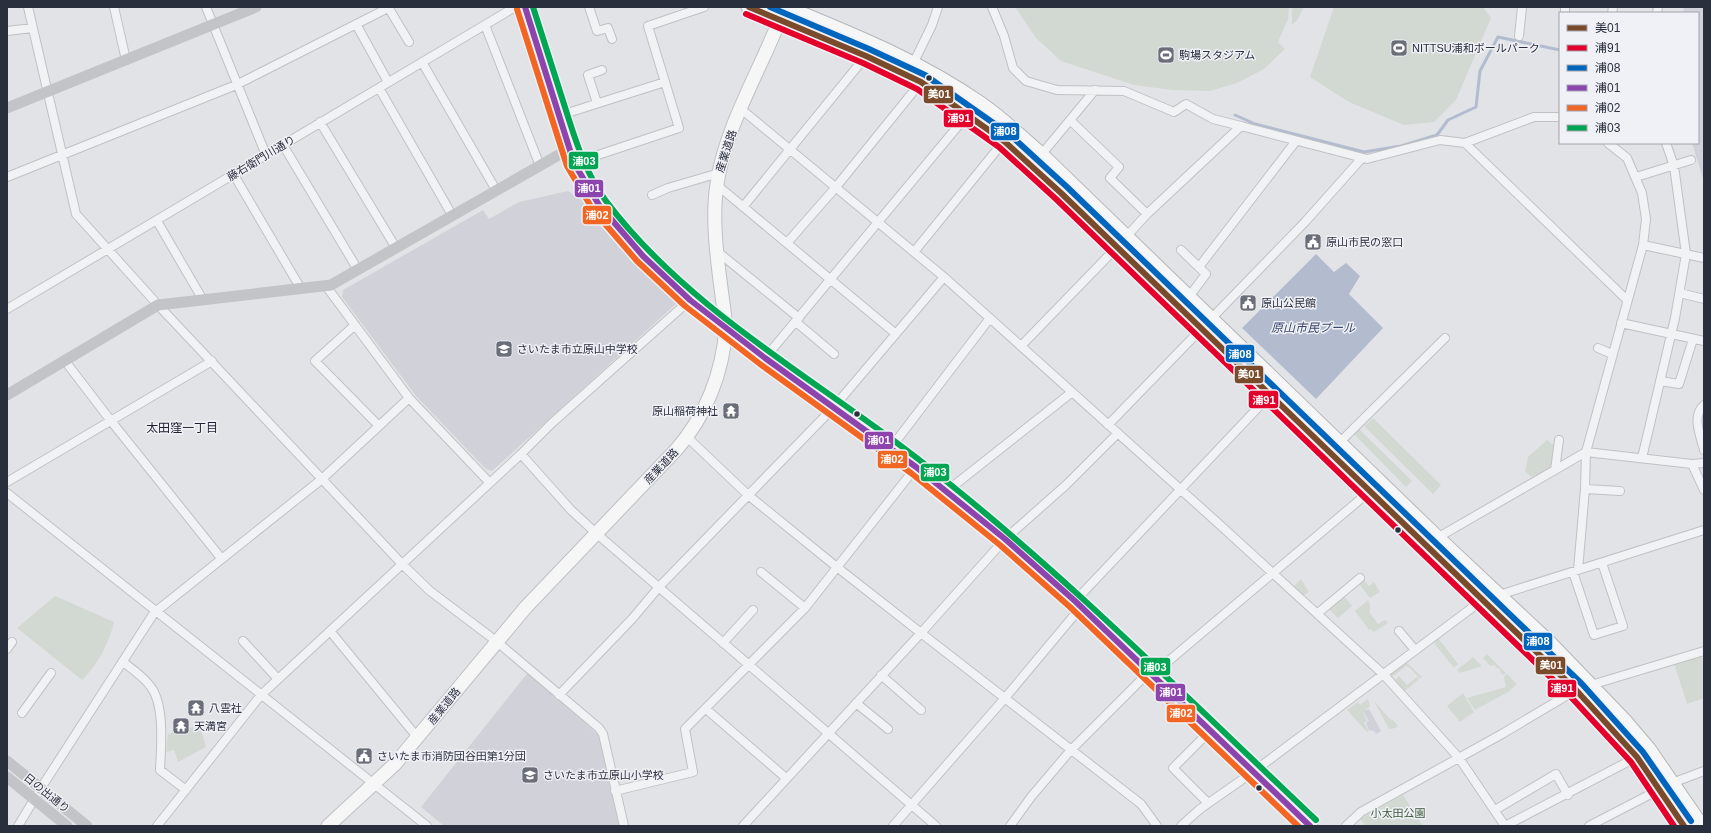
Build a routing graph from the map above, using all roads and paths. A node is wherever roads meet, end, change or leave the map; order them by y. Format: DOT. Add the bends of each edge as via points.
graph roads {
  1 [pos="28,7"];
  2 [pos="114,7"];
  3 [pos="206,7"];
  4 [pos="256,7"];
  5 [pos="389,7"];
  6 [pos="515,7"];
  7 [pos="525,7"];
  8 [pos="589,7"];
  9 [pos="704,7"];
  10 [pos="749,7"];
  11 [pos="938,7"];
  12 [pos="992,7"];
  13 [pos="1522,7"];
  14 [pos="783,10"];
  15 [pos="213,24"];
  16 [pos="356,24"];
  17 [pos="485,25"];
  18 [pos="33,28"];
  19 [pos="7,31"];
  20 [pos="1518,36"];
  21 [pos="612,39"];
  22 [pos="409,42"];
  23 [pos="866,56"];
  24 [pos="126,60"];
  25 [pos="422,62"];
  26 [pos="913,64"];
  27 [pos="602,70"];
  28 [pos="388,82"];
  29 [pos="665,82"];
  30 [pos="921,82"];
  31 [pos="236,85"];
  32 [pos="379,88"];
  33 [pos="1095,90"];
  34 [pos="48,92"];
  35 [pos="597,103"];
  36 [pos="7,108"];
  37 [pos="741,109"];
  38 [pos="968,114"];
  39 [pos="558,116"];
  40 [pos="1559,117"];
  41 [pos="1071,121"];
  42 [pos="320,122"];
  43 [pos="1241,126"];
  44 [pos="1004,141"];
  45 [pos="1296,141"];
  46 [pos="1465,144"];
  47 [pos="1609,144"];
  48 [pos="1666,144"];
  49 [pos="283,145"];
  50 [pos="789,148"];
  51 [pos="569,149"];
  52 [pos="1041,154"];
  53 [pos="63,155"];
  54 [pos="266,155"];
  55 [pos="1362,158"];
  56 [pos="1691,160"];
  57 [pos="574,163"];
  58 [pos="540,166"];
  59 [pos="1674,166"];
  60 [pos="234,175"];
  61 [pos="7,177"];
  62 [pos="1636,177"];
  63 [pos="718,179"];
  64 [pos="836,187"];
  65 [pos="496,190"];
  66 [pos="652,195"];
  67 [pos="743,207"];
  68 [pos="1147,214"];
  69 [pos="452,215"];
  70 [pos="157,220"];
  71 [pos="879,223"];
  72 [pos="1121,242"];
  73 [pos="787,243"];
  74 [pos="1643,245"];
  75 [pos="396,248"];
  76 [pos="108,249"];
  77 [pos="1182,250"];
  78 [pos="718,252"];
  79 [pos="914,252"];
  80 [pos="1686,254"];
  81 [pos="1704,258"];
  82 [pos="1199,267"];
  83 [pos="358,270"];
  84 [pos="944,277"];
  85 [pos="831,280"];
  86 [pos="326,286"];
  87 [pos="301,289"];
  88 [pos="1680,293"];
  89 [pos="1188,298"];
  90 [pos="1704,299"];
  91 [pos="203,300"];
  92 [pos="690,300"];
  93 [pos="1627,300"];
  94 [pos="158,305"];
  95 [pos="7,309"];
  96 [pos="990,318"];
  97 [pos="1210,318"];
  98 [pos="797,320"];
  99 [pos="1621,323"];
  100 [pos="355,325"];
  101 [pos="726,327"];
  102 [pos="1200,329"];
  103 [pos="1671,333"];
  104 [pos="896,334"];
  105 [pos="1445,338"];
  106 [pos="1693,338"];
  107 [pos="1704,341"];
  108 [pos="1021,346"];
  109 [pos="1598,348"];
  110 [pos="834,354"];
  111 [pos="1612,354"];
  112 [pos="765,358"];
  113 [pos="65,361"];
  114 [pos="212,361"];
  115 [pos="1660,380"];
  116 [pos="1072,393"];
  117 [pos="7,395"];
  118 [pos="1269,396"];
  119 [pos="409,398"];
  120 [pos="1704,406"];
  121 [pos="833,408"];
  122 [pos="110,421"];
  123 [pos="1108,425"];
  124 [pos="379,426"];
  125 [pos="1118,433"];
  126 [pos="687,437"];
  127 [pos="1559,440"];
  128 [pos="1340,442"];
  129 [pos="890,449"];
  130 [pos="1704,450"];
  131 [pos="1586,452"];
  132 [pos="1329,453"];
  133 [pos="521,454"];
  134 [pos="1642,458"];
  135 [pos="1704,463"];
  136 [pos="1692,464"];
  137 [pos="916,467"];
  138 [pos="1555,470"];
  139 [pos="322,479"];
  140 [pos="7,482"];
  141 [pos="489,482"];
  142 [pos="1181,489"];
  143 [pos="1585,489"];
  144 [pos="1704,490"];
  145 [pos="947,491"];
  146 [pos="1620,491"];
  147 [pos="1369,492"];
  148 [pos="7,493"];
  149 [pos="748,495"];
  150 [pos="1704,530"];
  151 [pos="596,534"];
  152 [pos="1437,538"];
  153 [pos="1005,539"];
  154 [pos="221,558"];
  155 [pos="1602,563"];
  156 [pos="402,564"];
  157 [pos="838,568"];
  158 [pos="1575,571"];
  159 [pos="761,572"];
  160 [pos="1272,573"];
  161 [pos="1360,578"];
  162 [pos="659,587"];
  163 [pos="1491,598"];
  164 [pos="1078,604"];
  165 [pos="805,608"];
  166 [pos="753,610"];
  167 [pos="156,612"];
  168 [pos="1318,613"];
  169 [pos="330,630"];
  170 [pos="1399,631"];
  171 [pos="921,632"];
  172 [pos="242,641"];
  173 [pos="496,641"];
  174 [pos="723,643"];
  175 [pos="1416,650"];
  176 [pos="1704,651"];
  177 [pos="123,662"];
  178 [pos="750,666"];
  179 [pos="51,673"];
  180 [pos="1150,674"];
  181 [pos="882,675"];
  182 [pos="1384,675"];
  183 [pos="278,680"];
  184 [pos="1591,685"];
  185 [pos="1576,690"];
  186 [pos="262,695"];
  187 [pos="559,695"];
  188 [pos="1005,698"];
  189 [pos="856,703"];
  190 [pos="706,709"];
  191 [pos="921,710"];
  192 [pos="22,713"];
  193 [pos="888,729"];
  194 [pos="1210,731"];
  195 [pos="829,734"];
  196 [pos="418,738"];
  197 [pos="1070,750"];
  198 [pos="1637,757"];
  199 [pos="1459,758"];
  200 [pos="7,761"];
  201 [pos="1704,771"];
  202 [pos="1253,772"];
  203 [pos="7,777"];
  204 [pos="786,778"];
  205 [pos="374,784"];
  206 [pos="1666,786"];
  207 [pos="41,788"];
  208 [pos="186,790"];
  209 [pos="614,791"];
  210 [pos="1568,794"];
  211 [pos="34,799"];
  212 [pos="1208,803"];
  213 [pos="911,806"];
  214 [pos="1495,810"];
  215 [pos="18,826"];
  216 [pos="67,826"];
  217 [pos="87,826"];
  218 [pos="156,826"];
  219 [pos="328,826"];
  220 [pos="426,826"];
  221 [pos="624,826"];
  222 [pos="743,826"];
  223 [pos="893,826"];
  224 [pos="936,826"];
  225 [pos="1010,826"];
  226 [pos="1157,826"];
  227 [pos="1181,826"];
  228 [pos="1310,826"];
  229 [pos="1346,826"];
  230 [pos="1505,826"];
  231 [pos="1589,826"];
  232 [pos="1684,826"];
  233 [pos="1701,826"];
  1 -- 18 [label="street"];
  2 -- 24 [label="street"];
  3 -- 15 [label="street"];
  4 -- 15 [label="street"];
  5 -- 16 [label="street"];
  5 -- 22 [label="street"];
  6 -- 17 [label="street, 藤右衛門川通り"];
  7 -- 39 [label="highway"];
  8 -- 21 [label="street" via="597,32 608,28"];
  9 -- 29 [label="street" via="648,26"];
  10 -- 14 [label="highway"];
  11 -- 26 [label="street"];
  12 -- 33 [label="street" via="1014,68 1026,82 1057,90"];
  13 -- 20 [label="street"];
  14 -- 23 [label="highway"];
  14 -- 26 [label="highway" via="883,49"];
  14 -- 37 [label="main road, 産業道路"];
  15 -- 24 [label="street"];
  15 -- 31 [label="street"];
  16 -- 28 [label="street"];
  16 -- 31 [label="street"];
  17 -- 25 [label="street, 藤右衛門川通り"];
  17 -- 58 [label="street"];
  18 -- 19 [label="street"];
  18 -- 34 [label="street"];
  23 -- 30 [label="highway"];
  23 -- 50 [label="street"];
  24 -- 34 [label="street"];
  25 -- 28 [label="street, 藤右衛門川通り"];
  25 -- 65 [label="street"];
  26 -- 52 [label="highway" via="981,104"];
  27 -- 35 [label="street" via="588,75"];
  28 -- 32 [label="street, 藤右衛門川通り"];
  29 -- 35 [label="street"];
  29 -- 57 [label="street" via="679,128"];
  30 -- 38 [label="highway"];
  30 -- 64 [label="street"];
  31 -- 53 [label="street"];
  31 -- 54 [label="street"];
  32 -- 42 [label="street, 藤右衛門川通り"];
  32 -- 69 [label="street"];
  33 -- 41 [label="street"];
  33 -- 43 [label="street" via="1124,91 1174,112 1186,104 1213,119"];
  34 -- 36 [label="street"];
  34 -- 53 [label="street"];
  35 -- 39 [label="street"];
  37 -- 50 [label="street"];
  37 -- 63 [label="main road, 産業道路"];
  38 -- 44 [label="highway"];
  38 -- 71 [label="street"];
  39 -- 51 [label="highway"];
  40 -- 46 [label="street" via="1534,117"];
  41 -- 52 [label="street"];
  41 -- 68 [label="street" via="1119,167 1110,178"];
  42 -- 49 [label="street, 藤右衛門川通り"];
  42 -- 75 [label="street"];
  43 -- 45 [label="street"];
  43 -- 68 [label="street"];
  44 -- 72 [label="highway"];
  44 -- 79 [label="street"];
  45 -- 55 [label="street"];
  45 -- 82 [label="street"];
  46 -- 55 [label="street" via="1440,140 1367,159"];
  46 -- 93 [label="street"];
  47 -- 62 [label="street" via="1627,158"];
  48 -- 59 [label="street"];
  49 -- 54 [label="street, 藤右衛門川通り"];
  49 -- 83 [label="street"];
  50 -- 64 [label="street"];
  50 -- 67 [label="street"];
  51 -- 57 [label="highway"];
  51 -- 58 [label="street"];
  52 -- 72 [label="highway"];
  53 -- 61 [label="street"];
  53 -- 76 [label="street" via="76,214"];
  54 -- 60 [label="street, 藤右衛門川通り"];
  55 -- 97 [label="street" via="1305,222"];
  56 -- 59 [label="street"];
  57 -- 92 [label="highway" via="599,205 618,228 642,256"];
  58 -- 65 [label="street"];
  59 -- 62 [label="street"];
  59 -- 80 [label="street"];
  60 -- 70 [label="street, 藤右衛門川通り"];
  60 -- 87 [label="street"];
  62 -- 74 [label="street" via="1642,193 1646,219"];
  63 -- 66 [label="street" via="668,188"];
  63 -- 67 [label="street"];
  63 -- 78 [label="main road, 産業道路" via="715,222"];
  64 -- 71 [label="street"];
  64 -- 73 [label="street"];
  65 -- 69 [label="street"];
  67 -- 73 [label="street"];
  68 -- 72 [label="street"];
  69 -- 75 [label="street"];
  70 -- 76 [label="street, 藤右衛門川通り"];
  70 -- 91 [label="street"];
  71 -- 79 [label="street"];
  71 -- 85 [label="street"];
  72 -- 89 [label="highway"];
  72 -- 102 [label="highway"];
  72 -- 108 [label="street"];
  73 -- 85 [label="street"];
  74 -- 80 [label="street"];
  74 -- 93 [label="street"];
  75 -- 83 [label="street"];
  76 -- 94 [label="street"];
  76 -- 95 [label="street, 藤右衛門川通り"];
  77 -- 82 [label="street"];
  78 -- 98 [label="street"];
  78 -- 101 [label="main road, 産業道路"];
  79 -- 84 [label="street"];
  80 -- 81 [label="street"];
  80 -- 88 [label="street"];
  82 -- 89 [label="street" via="1206,274"];
  83 -- 86 [label="street"];
  84 -- 96 [label="street"];
  84 -- 104 [label="street"];
  85 -- 98 [label="street"];
  85 -- 104 [label="street"];
  86 -- 87 [label="street"];
  86 -- 100 [label="street"];
  87 -- 91 [label="street"];
  88 -- 90 [label="street"];
  88 -- 103 [label="street"];
  89 -- 97 [label="highway"];
  91 -- 94 [label="street"];
  92 -- 101 [label="highway"];
  92 -- 133 [label="street" via="552,423"];
  93 -- 99 [label="street"];
  94 -- 113 [label="street"];
  94 -- 114 [label="street"];
  96 -- 108 [label="street"];
  96 -- 129 [label="street"];
  97 -- 102 [label="street"];
  97 -- 128 [label="highway"];
  98 -- 110 [label="street"];
  98 -- 112 [label="street"];
  99 -- 103 [label="street"];
  99 -- 111 [label="street"];
  100 -- 119 [label="street"];
  100 -- 124 [label="street" via="315,361"];
  101 -- 112 [label="highway"];
  101 -- 126 [label="main road, 産業道路" via="722,357 712,391"];
  102 -- 118 [label="highway"];
  102 -- 123 [label="street"];
  103 -- 106 [label="street"];
  103 -- 115 [label="street"];
  104 -- 121 [label="street"];
  105 -- 128 [label="street"];
  106 -- 107 [label="street"];
  106 -- 115 [label="street" via="1679,384"];
  108 -- 116 [label="street"];
  109 -- 111 [label="street"];
  111 -- 131 [label="street"];
  112 -- 121 [label="highway"];
  113 -- 117 [label="street"];
  113 -- 122 [label="street"];
  114 -- 122 [label="street"];
  114 -- 139 [label="street"];
  115 -- 134 [label="street"];
  116 -- 123 [label="street"];
  116 -- 145 [label="street"];
  118 -- 132 [label="highway"];
  118 -- 142 [label="street"];
  119 -- 124 [label="street"];
  119 -- 141 [label="street"];
  120 -- 130 [label="street" via="1697,421"];
  121 -- 129 [label="highway"];
  121 -- 149 [label="street"];
  122 -- 140 [label="street"];
  122 -- 154 [label="street"];
  123 -- 125 [label="street"];
  124 -- 139 [label="street"];
  125 -- 142 [label="street"];
  125 -- 153 [label="street" via="1066,486"];
  126 -- 149 [label="street"];
  126 -- 151 [label="main road, 産業道路"];
  127 -- 138 [label="street"];
  128 -- 132 [label="street"];
  128 -- 152 [label="highway"];
  129 -- 137 [label="highway"];
  131 -- 134 [label="street"];
  131 -- 138 [label="street"];
  131 -- 143 [label="street"];
  132 -- 147 [label="highway"];
  133 -- 141 [label="street"];
  133 -- 151 [label="street"];
  134 -- 136 [label="street"];
  135 -- 136 [label="street"];
  136 -- 144 [label="street"];
  137 -- 145 [label="highway"];
  137 -- 157 [label="street"];
  138 -- 152 [label="street"];
  139 -- 154 [label="street"];
  139 -- 156 [label="street"];
  141 -- 156 [label="street"];
  142 -- 160 [label="street"];
  142 -- 164 [label="street"];
  143 -- 146 [label="street"];
  143 -- 158 [label="street"];
  145 -- 153 [label="highway"];
  147 -- 160 [label="street"];
  147 -- 163 [label="highway"];
  148 -- 167 [label="street"];
  149 -- 157 [label="street"];
  149 -- 162 [label="street"];
  150 -- 155 [label="street"];
  151 -- 162 [label="street"];
  151 -- 173 [label="main road, 産業道路"];
  152 -- 163 [label="highway"];
  153 -- 164 [label="highway"];
  153 -- 171 [label="street"];
  154 -- 167 [label="street"];
  155 -- 158 [label="street"];
  155 -- 158 [label="street" via="1623,626 1594,634"];
  156 -- 169 [label="street"];
  156 -- 173 [label="street" via="430,591"];
  157 -- 165 [label="street"];
  157 -- 171 [label="street"];
  158 -- 163 [label="street"];
  159 -- 165 [label="street"];
  160 -- 168 [label="street"];
  160 -- 180 [label="street"];
  161 -- 168 [label="street"];
  162 -- 174 [label="street"];
  162 -- 187 [label="street"];
  163 -- 175 [label="street" via="1473,607"];
  163 -- 184 [label="highway" via="1549,643"];
  163 -- 185 [label="highway"];
  164 -- 180 [label="highway"];
  164 -- 188 [label="street"];
  165 -- 178 [label="street"];
  166 -- 174 [label="street"];
  167 -- 177 [label="street"];
  167 -- 186 [label="street"];
  168 -- 182 [label="street"];
  169 -- 183 [label="street"];
  169 -- 196 [label="street"];
  170 -- 175 [label="street"];
  171 -- 181 [label="street"];
  171 -- 188 [label="street"];
  172 -- 183 [label="street"];
  173 -- 187 [label="street"];
  173 -- 196 [label="main road, 産業道路"];
  174 -- 178 [label="street"];
  175 -- 182 [label="street"];
  176 -- 184 [label="street"];
  177 -- 207 [label="street"];
  177 -- 208 [label="street" via="151,687 158,702 161,734 160,770"];
  178 -- 190 [label="street"];
  178 -- 195 [label="street"];
  179 -- 192 [label="street"];
  180 -- 194 [label="highway"];
  180 -- 197 [label="street"];
  181 -- 189 [label="street"];
  181 -- 191 [label="street"];
  182 -- 199 [label="street"];
  182 -- 202 [label="street"];
  183 -- 186 [label="street"];
  184 -- 206 [label="highway" via="1625,722"];
  185 -- 198 [label="highway"];
  185 -- 199 [label="street"];
  186 -- 205 [label="street"];
  186 -- 208 [label="street"];
  187 -- 209 [label="street" via="603,734"];
  188 -- 197 [label="street"];
  188 -- 213 [label="street"];
  189 -- 193 [label="street"];
  189 -- 195 [label="street"];
  190 -- 204 [label="street"];
  190 -- 209 [label="street" via="684,729 693,772"];
  194 -- 202 [label="highway"];
  194 -- 212 [label="street" via="1173,768"];
  195 -- 204 [label="street"];
  195 -- 213 [label="street"];
  196 -- 205 [label="main road, 産業道路"];
  197 -- 225 [label="street"];
  197 -- 226 [label="street" via="1141,804"];
  198 -- 206 [label="highway"];
  198 -- 210 [label="street"];
  199 -- 214 [label="street"];
  199 -- 229 [label="street" via="1361,812"];
  200 -- 207 [label="street, 日の出通り"];
  201 -- 206 [label="street"];
  202 -- 212 [label="street"];
  202 -- 228 [label="highway"];
  203 -- 211 [label="street, 日の出通り"];
  204 -- 222 [label="street"];
  205 -- 219 [label="main road, 産業道路"];
  205 -- 220 [label="street"];
  206 -- 231 [label="street"];
  206 -- 232 [label="highway"];
  206 -- 233 [label="highway"];
  207 -- 211 [label="street"];
  207 -- 217 [label="street, 日の出通り"];
  208 -- 218 [label="street"];
  209 -- 221 [label="street"];
  210 -- 214 [label="street" via="1556,774"];
  210 -- 230 [label="street"];
  211 -- 215 [label="street"];
  211 -- 216 [label="street, 日の出通り"];
  212 -- 227 [label="street"];
  213 -- 223 [label="street"];
  213 -- 224 [label="street"];
  214 -- 230 [label="street"];
}
